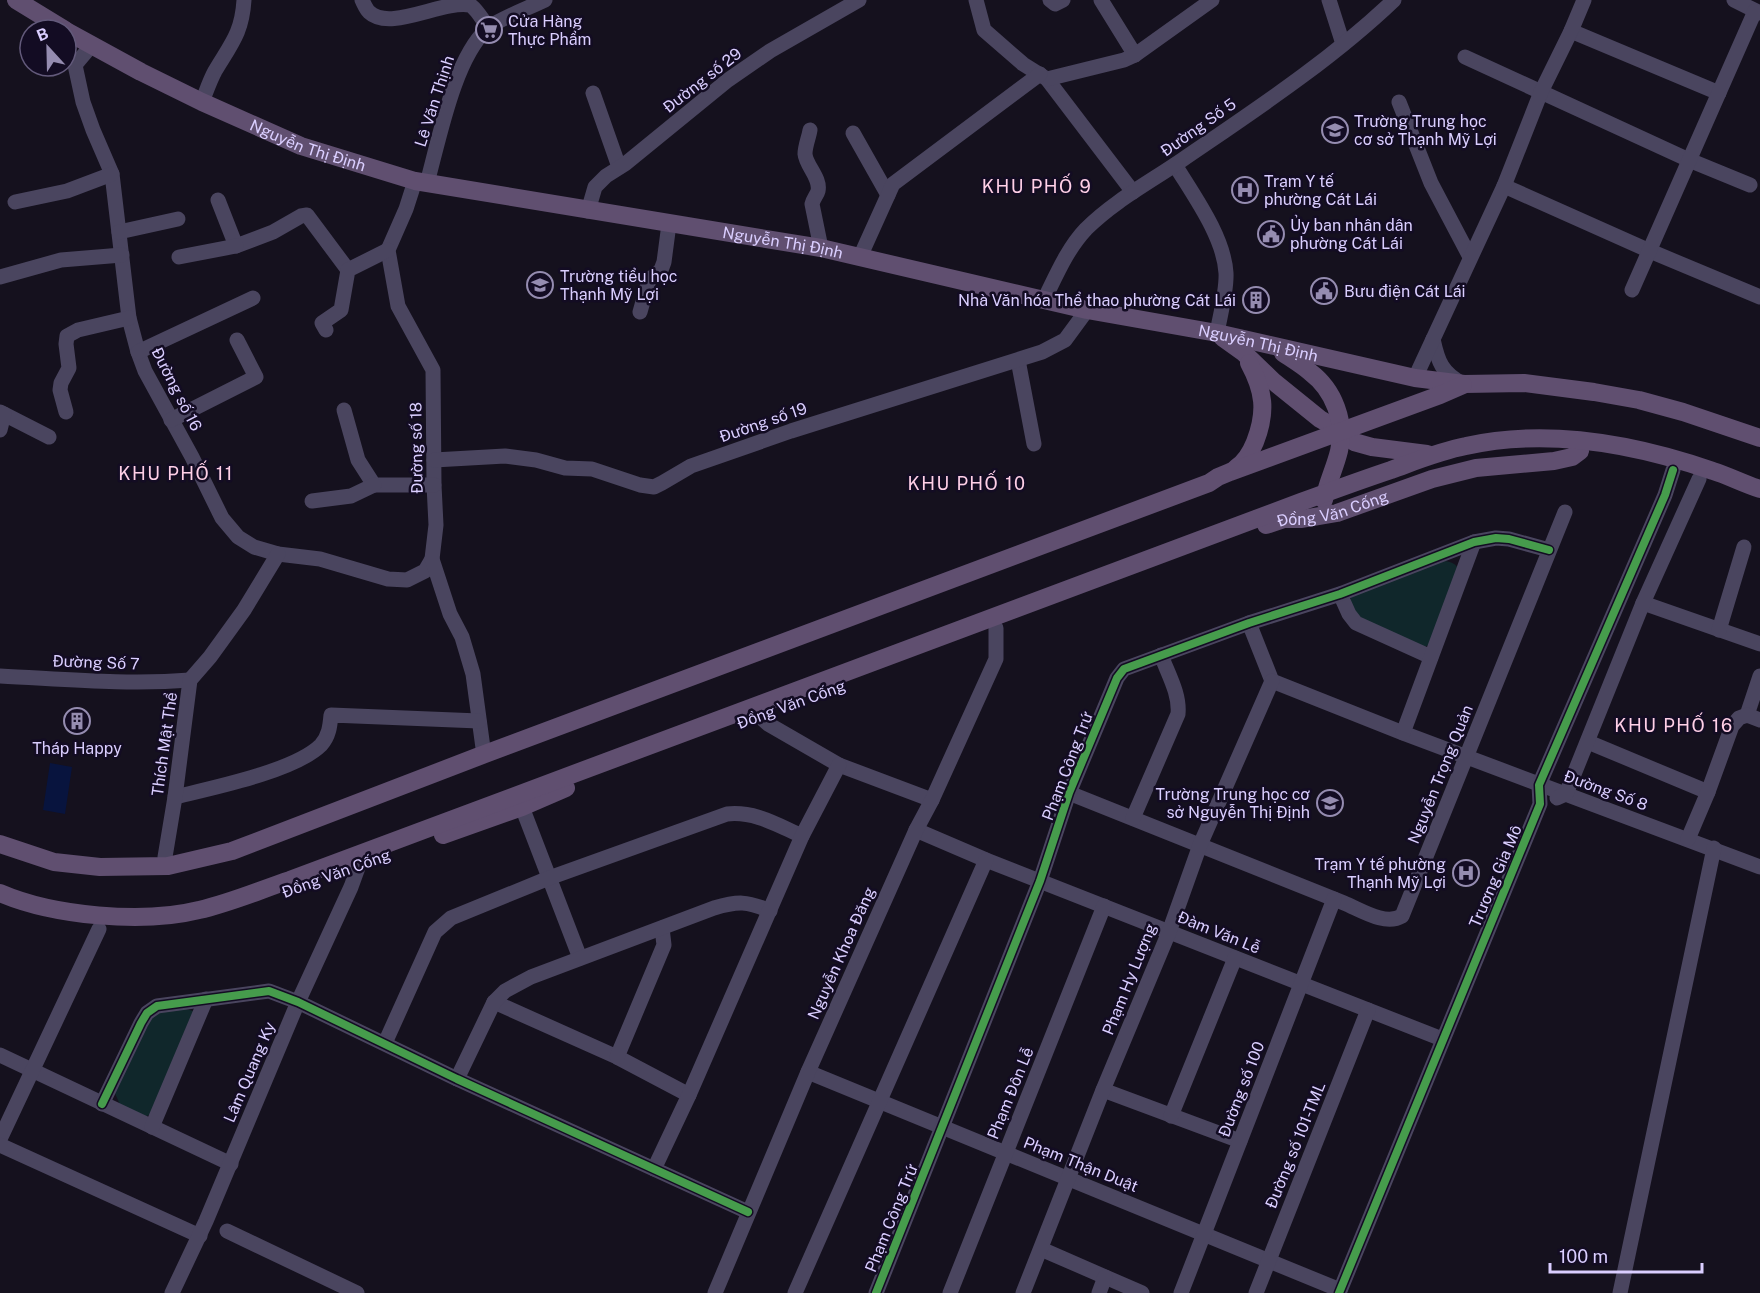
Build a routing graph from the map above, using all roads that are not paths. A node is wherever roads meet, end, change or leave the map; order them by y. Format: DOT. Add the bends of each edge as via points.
graph roads {
  1 [pos="16,0"];
  2 [pos="244,0"];
  3 [pos="362,0"];
  4 [pos="545,0"];
  5 [pos="859,0"];
  6 [pos="976,0"];
  7 [pos="1050,0"];
  8 [pos="1063,0"];
  9 [pos="1101,0"];
  10 [pos="1212,0"];
  11 [pos="1329,0"];
  12 [pos="1394,0"];
  13 [pos="1584,0"];
  14 [pos="1734,0"];
  15 [pos="1757,13"];
  16 [pos="45,18"];
  17 [pos="488,27"];
  18 [pos="1571,31"];
  19 [pos="78,38"];
  20 [pos="1342,44"];
  21 [pos="91,46"];
  22 [pos="1135,55"];
  23 [pos="1465,57"];
  24 [pos="1044,76"];
  25 [pos="1540,92"];
  26 [pos="593,93"];
  27 [pos="1719,93"];
  28 [pos="202,102"];
  29 [pos="1399,102"];
  30 [pos="810,130"];
  31 [pos="853,133"];
  32 [pos="1689,160"];
  33 [pos="1175,165"];
  34 [pos="619,167"];
  35 [pos="112,174"];
  36 [pos="421,182"];
  37 [pos="1750,185"];
  38 [pos="1504,186"];
  39 [pos="1133,192"];
  40 [pos="888,195"];
  41 [pos="218,200"];
  42 [pos="15,202"];
  43 [pos="588,211"];
  44 [pos="178,219"];
  45 [pos="669,224"];
  46 [pos="119,232"];
  47 [pos="236,246"];
  48 [pos="821,248"];
  49 [pos="388,250"];
  50 [pos="1650,251"];
  51 [pos="122,255"];
  52 [pos="179,257"];
  53 [pos="860,257"];
  54 [pos="1470,257"];
  55 [pos="348,270"];
  56 [pos="0,277"];
  57 [pos="1632,290"];
  58 [pos="1760,297"];
  59 [pos="253,298"];
  60 [pos="1044,300"];
  61 [pos="1087,310"];
  62 [pos="640,312"];
  63 [pos="129,318"];
  64 [pos="326,330"];
  65 [pos="1217,333"];
  66 [pos="1433,339"];
  67 [pos="237,340"];
  68 [pos="1274,347"];
  69 [pos="138,352"];
  70 [pos="1244,353"];
  71 [pos="1018,360"];
  72 [pos="1415,378"];
  73 [pos="1464,384"];
  74 [pos="1524,384"];
  75 [pos="344,410"];
  76 [pos="66,412"];
  77 [pos="1683,412"];
  78 [pos="2,413"];
  79 [pos="171,420"];
  80 [pos="1760,428"];
  81 [pos="0,430"];
  82 [pos="1341,431"];
  83 [pos="49,437"];
  84 [pos="1760,438"];
  85 [pos="1034,444"];
  86 [pos="1581,446"];
  87 [pos="1760,450"];
  88 [pos="1435,454"];
  89 [pos="434,460"];
  90 [pos="1675,465"];
  91 [pos="1705,473"];
  92 [pos="1224,475"];
  93 [pos="1330,475"];
  94 [pos="1760,476"];
  95 [pos="374,485"];
  96 [pos="434,485"];
  97 [pos="1325,493"];
  98 [pos="1752,494"];
  99 [pos="1665,495"];
  100 [pos="312,501"];
  101 [pos="1301,502"];
  102 [pos="1688,504"];
  103 [pos="1564,512"];
  104 [pos="1320,516"];
  105 [pos="1284,519"];
  106 [pos="1255,523"];
  107 [pos="1474,542"];
  108 [pos="1744,547"];
  109 [pos="1549,550"];
  110 [pos="278,554"];
  111 [pos="432,559"];
  112 [pos="1340,594"];
  113 [pos="1643,603"];
  114 [pos="1249,623"];
  115 [pos="819,625"];
  116 [pos="996,628"];
  117 [pos="1719,630"];
  118 [pos="1760,644"];
  119 [pos="1161,655"];
  120 [pos="1431,657"];
  121 [pos="0,676"];
  122 [pos="1760,676"];
  123 [pos="190,680"];
  124 [pos="1272,681"];
  125 [pos="754,711"];
  126 [pos="1753,717"];
  127 [pos="479,721"];
  128 [pos="1403,733"];
  129 [pos="1588,742"];
  130 [pos="483,748"];
  131 [pos="1467,757"];
  132 [pos="839,765"];
  133 [pos="1539,785"];
  134 [pos="1708,792"];
  135 [pos="1069,793"];
  136 [pos="1566,794"];
  137 [pos="175,797"];
  138 [pos="932,800"];
  139 [pos="1540,804"];
  140 [pos="522,807"];
  141 [pos="1133,818"];
  142 [pos="916,830"];
  143 [pos="0,833"];
  144 [pos="802,836"];
  145 [pos="1688,839"];
  146 [pos="0,844"];
  147 [pos="1200,845"];
  148 [pos="1714,848"];
  149 [pos="165,857"];
  150 [pos="358,859"];
  151 [pos="986,860"];
  152 [pos="1760,867"];
  153 [pos="549,878"];
  154 [pos="1040,881"];
  155 [pos="0,893"];
  156 [pos="1334,899"];
  157 [pos="1104,906"];
  158 [pos="0,907"];
  159 [pos="770,911"];
  160 [pos="99,928"];
  161 [pos="662,928"];
  162 [pos="1169,932"];
  163 [pos="580,958"];
  164 [pos="1235,958"];
  165 [pos="1301,984"];
  166 [pos="206,999"];
  167 [pos="298,1002"];
  168 [pos="494,1002"];
  169 [pos="1368,1010"];
  170 [pos="1442,1039"];
  171 [pos="384,1043"];
  172 [pos="0,1055"];
  173 [pos="617,1057"];
  174 [pos="31,1070"];
  175 [pos="808,1072"];
  176 [pos="457,1079"];
  177 [pos="1104,1090"];
  178 [pos="689,1095"];
  179 [pos="880,1102"];
  180 [pos="102,1104"];
  181 [pos="1172,1116"];
  182 [pos="152,1127"];
  183 [pos="942,1127"];
  184 [pos="0,1139"];
  185 [pos="1240,1141"];
  186 [pos="0,1145"];
  187 [pos="1006,1153"];
  188 [pos="231,1164"];
  189 [pos="654,1169"];
  190 [pos="1068,1179"];
  191 [pos="748,1212"];
  192 [pos="227,1231"];
  193 [pos="1204,1234"];
  194 [pos="200,1236"];
  195 [pos="1041,1249"];
  196 [pos="1269,1260"];
  197 [pos="1105,1277"];
  198 [pos="325,1286"];
  199 [pos="1340,1291"];
  200 [pos="172,1293"];
  201 [pos="357,1293"];
  202 [pos="715,1293"];
  203 [pos="795,1293"];
  204 [pos="876,1293"];
  205 [pos="950,1293"];
  206 [pos="1023,1293"];
  207 [pos="1099,1293"];
  208 [pos="1142,1293"];
  209 [pos="1181,1293"];
  210 [pos="1256,1293"];
  211 [pos="1620,1293"];
  1 -- 16 [label="main road, Nguyễn Thị Định"];
  2 -- 28 [label="street" via="238,33 214,72"];
  3 -- 17 [label="street" via="372,15 383,18 439,3 464,4"];
  4 -- 17 [label="street, Lê Văn Thịnh"];
  5 -- 34 [label="street, Đường số 29" via="728,80"];
  6 -- 24 [label="street" via="984,30 1023,64"];
  7 -- 8 [label="street" via="1055,4"];
  9 -- 22 [label="street"];
  10 -- 22 [label="street"];
  11 -- 20 [label="street"];
  12 -- 20 [label="street, Đường Số 5"];
  13 -- 18 [label="street"];
  14 -- 15 [label="street"];
  15 -- 27 [label="street"];
  17 -- 36 [label="street, Lê Văn Thịnh" via="472,46 460,72"];
  18 -- 25 [label="street"];
  18 -- 27 [label="street"];
  19 -- 21 [label="main road, Nguyễn Thị Định"];
  20 -- 33 [label="street, Đường Số 5"];
  21 -- 28 [label="main road, Nguyễn Thị Định"];
  21 -- 35 [label="street, Đường số 16" via="75,65 83,102"];
  22 -- 24 [label="street"];
  23 -- 25 [label="street"];
  24 -- 39 [label="street"];
  24 -- 40 [label="street" via="893,184"];
  25 -- 32 [label="street"];
  25 -- 38 [label="street"];
  26 -- 34 [label="street"];
  27 -- 32 [label="street"];
  28 -- 36 [label="main road, Nguyễn Thị Định" via="301,146"];
  29 -- 54 [label="street" via="1431,183"];
  30 -- 48 [label="street" via="805,154 818,187 812,204"];
  31 -- 40 [label="street"];
  32 -- 37 [label="street"];
  32 -- 50 [label="street"];
  33 -- 39 [label="street, Đường Số 5"];
  33 -- 65 [label="street" via="1224,255 1226,276"];
  34 -- 43 [label="street, Đường số 29" via="595,187"];
  35 -- 42 [label="street" via="68,191"];
  35 -- 46 [label="street, Đường số 16"];
  36 -- 43 [label="main road, Nguyễn Thị Định"];
  36 -- 49 [label="street"];
  38 -- 50 [label="street"];
  38 -- 54 [label="street"];
  39 -- 60 [label="street, Đường Số 5" via="1085,230 1066,256"];
  40 -- 53 [label="street"];
  41 -- 47 [label="street"];
  43 -- 45 [label="main road, Nguyễn Thị Định"];
  44 -- 46 [label="street"];
  45 -- 48 [label="main road, Nguyễn Thị Định"];
  45 -- 62 [label="street" via="664,262 649,280"];
  46 -- 51 [label="street, Đường số 16"];
  47 -- 52 [label="street"];
  47 -- 55 [label="street" via="307,215"];
  48 -- 53 [label="main road, Nguyễn Thị Định"];
  49 -- 55 [label="street"];
  49 -- 89 [label="street, Đường số 18" via="398,306 433,370"];
  50 -- 57 [label="street"];
  50 -- 58 [label="street"];
  51 -- 56 [label="street" via="61,260"];
  51 -- 63 [label="street, Đường số 16"];
  53 -- 60 [label="main road, Nguyễn Thị Định"];
  54 -- 66 [label="street"];
  55 -- 64 [label="street" via="341,310 322,323"];
  59 -- 69 [label="street"];
  60 -- 61 [label="main road, Nguyễn Thị Định"];
  61 -- 65 [label="main road, Nguyễn Thị Định"];
  61 -- 71 [label="street, Đường số 19" via="1065,340"];
  63 -- 69 [label="street, Đường số 16"];
  63 -- 76 [label="street" via="67,336 69,368 60,390"];
  65 -- 68 [label="main road, Nguyễn Thị Định"];
  65 -- 70 [label="main road"];
  66 -- 72 [label="street"];
  66 -- 73 [label="street" via="1445,372"];
  67 -- 79 [label="street" via="256,377"];
  68 -- 72 [label="main road, Nguyễn Thị Định"];
  68 -- 82 [label="main road" via="1322,384 1334,400"];
  69 -- 79 [label="street, Đường số 16"];
  70 -- 82 [label="main road" via="1320,419"];
  70 -- 92 [label="main road" via="1260,387 1263,419 1243,463"];
  71 -- 85 [label="street"];
  71 -- 89 [label="street, Đường số 19" via="691,465 654,487 592,469 565,468 505,456"];
  72 -- 73 [label="main road, Nguyễn Thị Định"];
  73 -- 74 [label="main road, Nguyễn Thị Định"];
  73 -- 82 [label="main road"];
  74 -- 77 [label="main road, Nguyễn Thị Định" via="1594,392"];
  74 -- 80 [label="main road, Nguyễn Thị Định" via="1553,378 1590,381 1695,404"];
  75 -- 95 [label="street" via="358,460"];
  77 -- 84 [label="main road, Nguyễn Thị Định"];
  77 -- 87 [label="main road, Nguyễn Thị Định"];
  78 -- 81 [label="street"];
  78 -- 83 [label="street"];
  79 -- 110 [label="street, Đường số 16" via="222,518 238,537"];
  82 -- 88 [label="main road" via="1354,442 1372,447"];
  82 -- 92 [label="main road"];
  82 -- 93 [label="main road" via="1340,449"];
  86 -- 88 [label="main road" via="1453,460"];
  86 -- 90 [label="main road" via="1614,445"];
  86 -- 104 [label="main road, Đồng Văn Cống" via="1572,457 1476,468"];
  88 -- 97 [label="main road, Đồng Văn Cống"];
  89 -- 96 [label="street, Đường số 18"];
  90 -- 91 [label="main road"];
  90 -- 99 [label="street, Trương Gia Mô"];
  91 -- 94 [label="main road"];
  91 -- 98 [label="main road"];
  91 -- 98 [label="main road"];
  91 -- 102 [label="street"];
  92 -- 115 [label="main road"];
  93 -- 97 [label="main road"];
  93 -- 101 [label="main road"];
  95 -- 96 [label="street"];
  95 -- 100 [label="street" via="351,496"];
  96 -- 111 [label="street, Đường số 18" via="436,525"];
  97 -- 101 [label="main road, Đồng Văn Cống"];
  97 -- 104 [label="main road"];
  97 -- 105 [label="main road" via="1309,510"];
  99 -- 102 [label="street"];
  99 -- 133 [label="street, Trương Gia Mô"];
  101 -- 106 [label="main road, Đồng Văn Cống"];
  102 -- 113 [label="street"];
  103 -- 109 [label="street, Nguyễn Trọng Quản"];
  104 -- 105 [label="main road, Đồng Văn Cống"];
  105 -- 106 [label="main road, Đồng Văn Cống"];
  106 -- 116 [label="main road, Đồng Văn Cống"];
  106 -- 125 [label="main road, Đồng Văn Cống"];
  107 -- 109 [label="street, Phạm Công Trứ" via="1509,539"];
  107 -- 112 [label="street, Phạm Công Trứ"];
  107 -- 120 [label="street"];
  108 -- 117 [label="street"];
  109 -- 131 [label="street, Nguyễn Trọng Quản"];
  110 -- 111 [label="street, Đường số 16" via="320,559 388,579 407,580 424,571"];
  110 -- 123 [label="street, Thích Mật Thể" via="244,610"];
  111 -- 127 [label="street, Đường số 18" via="473,674"];
  112 -- 114 [label="street, Phạm Công Trứ"];
  112 -- 120 [label="street" via="1356,623"];
  113 -- 117 [label="street"];
  113 -- 129 [label="street"];
  114 -- 119 [label="street, Phạm Công Trứ"];
  114 -- 124 [label="street"];
  115 -- 130 [label="main road"];
  115 -- 146 [label="main road" via="232,851 168,867 100,867 54,862"];
  116 -- 125 [label="main road, Đồng Văn Cống"];
  116 -- 138 [label="street, Nguyễn Khoa Đăng" via="996,659"];
  117 -- 118 [label="street"];
  119 -- 135 [label="street, Phạm Công Trứ" via="1124,669 1116,678"];
  119 -- 141 [label="street" via="1176,694 1178,714"];
  120 -- 128 [label="street"];
  121 -- 123 [label="street, Đường Số 7" via="105,683"];
  122 -- 126 [label="street"];
  123 -- 137 [label="street, Thích Mật Thể"];
  124 -- 128 [label="street, Đường Số 8"];
  124 -- 147 [label="street, Phạm Hy Lượng"];
  125 -- 132 [label="street" via="768,724"];
  125 -- 140 [label="main road, Đồng Văn Cống"];
  125 -- 150 [label="main road, Đồng Văn Cống"];
  126 -- 134 [label="street" via="1739,718 1732,726"];
  127 -- 130 [label="street, Đường số 18"];
  127 -- 137 [label="street" via="331,715 330,732 305,757"];
  128 -- 131 [label="street, Đường Số 8"];
  129 -- 134 [label="street"];
  129 -- 136 [label="street"];
  130 -- 149 [label="main road" via="247,838"];
  131 -- 133 [label="street, Đường Số 8"];
  131 -- 156 [label="street, Nguyễn Trọng Quản" via="1402,916 1386,919"];
  132 -- 138 [label="street"];
  132 -- 144 [label="street"];
  133 -- 136 [label="street, Đường Số 8"];
  133 -- 139 [label="street, Trương Gia Mô"];
  134 -- 145 [label="street"];
  135 -- 141 [label="street, Nguyễn Trọng Quản"];
  135 -- 154 [label="street, Phạm Công Trứ"];
  136 -- 139 [label="street"];
  136 -- 145 [label="street, Đường Số 8"];
  137 -- 149 [label="street, Thích Mật Thể"];
  138 -- 142 [label="street, Nguyễn Khoa Đăng"];
  139 -- 170 [label="street, Trương Gia Mô"];
  140 -- 150 [label="main road, Đồng Văn Cống"];
  140 -- 153 [label="street"];
  141 -- 147 [label="street, Nguyễn Trọng Quản"];
  142 -- 151 [label="street, Đàm Văn Lễ"];
  142 -- 175 [label="street, Nguyễn Khoa Đăng"];
  143 -- 149 [label="main road" via="64,852 116,858"];
  144 -- 153 [label="street" via="758,816 727,813"];
  144 -- 159 [label="street"];
  145 -- 148 [label="street, Đường Số 8"];
  147 -- 156 [label="street, Nguyễn Trọng Quản"];
  147 -- 162 [label="street, Phạm Hy Lượng"];
  148 -- 152 [label="street, Đường Số 8"];
  148 -- 211 [label="street"];
  150 -- 155 [label="main road, Đồng Văn Cống" via="175,915 96,917 17,901"];
  150 -- 160 [label="main road, Đồng Văn Cống" via="231,910 184,922"];
  150 -- 167 [label="street, Lâm Quang Ky" via="351,887"];
  151 -- 154 [label="street, Đàm Văn Lễ"];
  151 -- 179 [label="street"];
  153 -- 163 [label="street"];
  153 -- 171 [label="street" via="451,918 435,932"];
  154 -- 157 [label="street, Đàm Văn Lễ"];
  154 -- 183 [label="street, Phạm Công Trứ"];
  156 -- 165 [label="street, Đường số 100"];
  157 -- 162 [label="street, Đàm Văn Lễ"];
  157 -- 187 [label="street, Phạm Đôn Lễ"];
  158 -- 160 [label="main road, Đồng Văn Cống"];
  159 -- 161 [label="street" via="736,902"];
  159 -- 178 [label="street"];
  160 -- 174 [label="street"];
  161 -- 163 [label="street"];
  161 -- 173 [label="street" via="664,945"];
  162 -- 164 [label="street, Đàm Văn Lễ"];
  162 -- 177 [label="street, Phạm Hy Lượng"];
  163 -- 168 [label="street" via="505,991"];
  164 -- 165 [label="street, Đàm Văn Lễ"];
  164 -- 181 [label="street"];
  165 -- 169 [label="street, Đàm Văn Lễ"];
  165 -- 185 [label="street, Đường số 100"];
  166 -- 167 [label="street" via="269,991"];
  166 -- 180 [label="street" via="156,1006 147,1013"];
  166 -- 182 [label="street"];
  167 -- 171 [label="street"];
  167 -- 188 [label="street, Lâm Quang Ky"];
  168 -- 173 [label="street"];
  168 -- 176 [label="street"];
  169 -- 170 [label="street, Đàm Văn Lễ"];
  169 -- 196 [label="street, Đường số 101-TML"];
  170 -- 199 [label="street, Trương Gia Mô"];
  171 -- 176 [label="street"];
  172 -- 174 [label="street"];
  173 -- 178 [label="street"];
  174 -- 180 [label="street"];
  174 -- 184 [label="street"];
  175 -- 179 [label="street, Phạm Thận Duật"];
  175 -- 191 [label="street, Nguyễn Khoa Đăng"];
  176 -- 189 [label="street"];
  177 -- 181 [label="street"];
  177 -- 190 [label="street, Phạm Hy Lượng"];
  178 -- 189 [label="street"];
  179 -- 183 [label="street, Phạm Thận Duật"];
  179 -- 203 [label="street"];
  180 -- 182 [label="street"];
  181 -- 185 [label="street"];
  182 -- 188 [label="street"];
  183 -- 187 [label="street, Phạm Thận Duật"];
  183 -- 204 [label="street, Phạm Công Trứ"];
  185 -- 193 [label="street, Đường số 100"];
  186 -- 194 [label="street"];
  187 -- 190 [label="street, Phạm Thận Duật"];
  187 -- 205 [label="street, Phạm Đôn Lễ"];
  188 -- 194 [label="street, Lâm Quang Ky"];
  189 -- 191 [label="street"];
  190 -- 193 [label="street, Phạm Thận Duật"];
  190 -- 195 [label="street, Phạm Hy Lượng"];
  191 -- 202 [label="street, Nguyễn Khoa Đăng"];
  192 -- 198 [label="street"];
  193 -- 196 [label="street, Phạm Thận Duật"];
  193 -- 209 [label="street, Đường số 100"];
  194 -- 200 [label="street, Lâm Quang Ky"];
  195 -- 197 [label="street"];
  195 -- 206 [label="street, Phạm Hy Lượng"];
  196 -- 199 [label="street, Phạm Thận Duật"];
  196 -- 210 [label="street, Đường số 101-TML"];
  197 -- 207 [label="street"];
  197 -- 208 [label="street"];
  198 -- 201 [label="street"];
}
